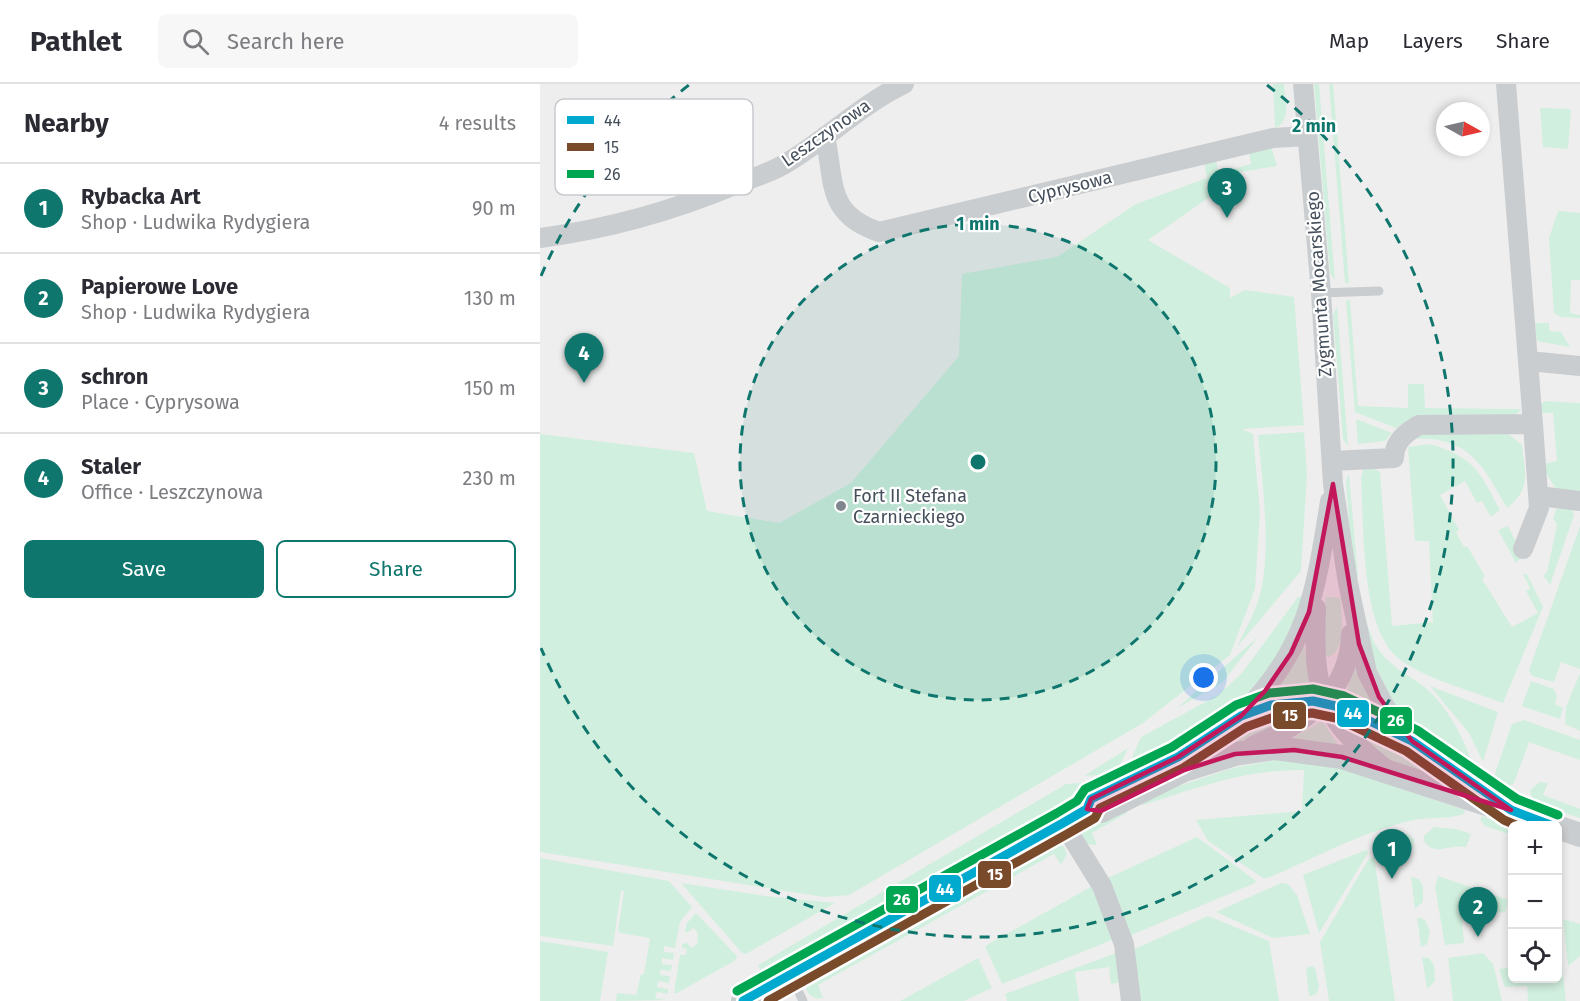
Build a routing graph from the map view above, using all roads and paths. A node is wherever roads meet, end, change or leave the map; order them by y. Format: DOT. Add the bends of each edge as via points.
graph roads {
  1 [pos="904,84"];
  2 [pos="1303,84"];
  3 [pos="1506,84"];
  4 [pos="825,136"];
  5 [pos="1307,136"];
  6 [pos="753,177"];
  7 [pos="712,195"];
  8 [pos="540,238"];
  9 [pos="1379,291"];
  10 [pos="1321,293"];
  11 [pos="1530,361"];
  12 [pos="1580,366"];
  13 [pos="1533,424"];
  14 [pos="1332,461"];
  15 [pos="1333,484"];
  16 [pos="1539,496"];
  17 [pos="1580,501"];
  18 [pos="1523,549"];
  19 [pos="1317,582"];
  20 [pos="1352,601"];
  21 [pos="1324,702"];
  22 [pos="1241,716"];
  23 [pos="1412,741"];
  24 [pos="1235,753"];
  25 [pos="1390,772"];
  26 [pos="1087,809"];
  27 [pos="1511,810"];
  28 [pos="1542,821"];
  29 [pos="1063,823"];
  30 [pos="1562,828"];
  31 [pos="1580,835"];
  32 [pos="790,976"];
  33 [pos="743,1001"];
  34 [pos="803,1001"];
  35 [pos="1131,1001"];
  1 -- 4 [label="street, Leszczynowa" via="880,95"];
  2 -- 5 [label="street, Zygmunta Mocarskiego"];
  3 -- 11 [label="street"];
  4 -- 5 [label="street, Cyprysowa" via="839,206 863,226 879,232 1273,138"];
  4 -- 6 [label="street, Leszczynowa" via="782,165"];
  5 -- 10 [label="street, Zygmunta Mocarskiego"];
  7 -- 8 [label="street, Leszczynowa" via="617,225"];
  9 -- 10 [label="lane"];
  10 -- 14 [label="street, Zygmunta Mocarskiego"];
  11 -- 12 [label="street"];
  11 -- 13 [label="street"];
  13 -- 14 [label="street" via="1419,425 1397,442 1394,458"];
  13 -- 16 [label="street"];
  14 -- 15 [label="street, Zygmunta Mocarskiego"];
  15 -- 19 [label="street, Zygmunta Mocarskiego"];
  15 -- 20 [label="street, Zygmunta Mocarskiego"];
  16 -- 17 [label="street"];
  16 -- 18 [label="street" via="1539,508"];
  19 -- 21 [label="street, Zygmunta Mocarskiego" via="1315,653"];
  19 -- 22 [label="street, Zygmunta Mocarskiego" via="1291,653 1265,692"];
  20 -- 21 [label="street, Zygmunta Mocarskiego" via="1349,657 1338,686"];
  20 -- 23 [label="street, Zygmunta Mocarskiego" via="1362,659 1372,685"];
  21 -- 22 [label="street" via="1286,703"];
  21 -- 23 [label="street"];
  21 -- 24 [label="street, Zygmunta Mocarskiego" via="1280,735"];
  21 -- 25 [label="street, Zygmunta Mocarskiego" via="1345,735"];
  22 -- 26 [label="street" via="1178,757 1091,799"];
  23 -- 27 [label="street"];
  24 -- 25 [label="street" via="1275,748 1311,751"];
  24 -- 26 [label="street" via="1184,770 1101,812"];
  25 -- 27 [label="street" via="1475,802"];
  26 -- 29 [label="street"];
  27 -- 28 [label="street"];
  29 -- 32 [label="street"];
  29 -- 35 [label="street" via="1102,886 1124,944"];
  30 -- 31 [label="street"];
  32 -- 33 [label="street"];
  32 -- 34 [label="lane"];
}
